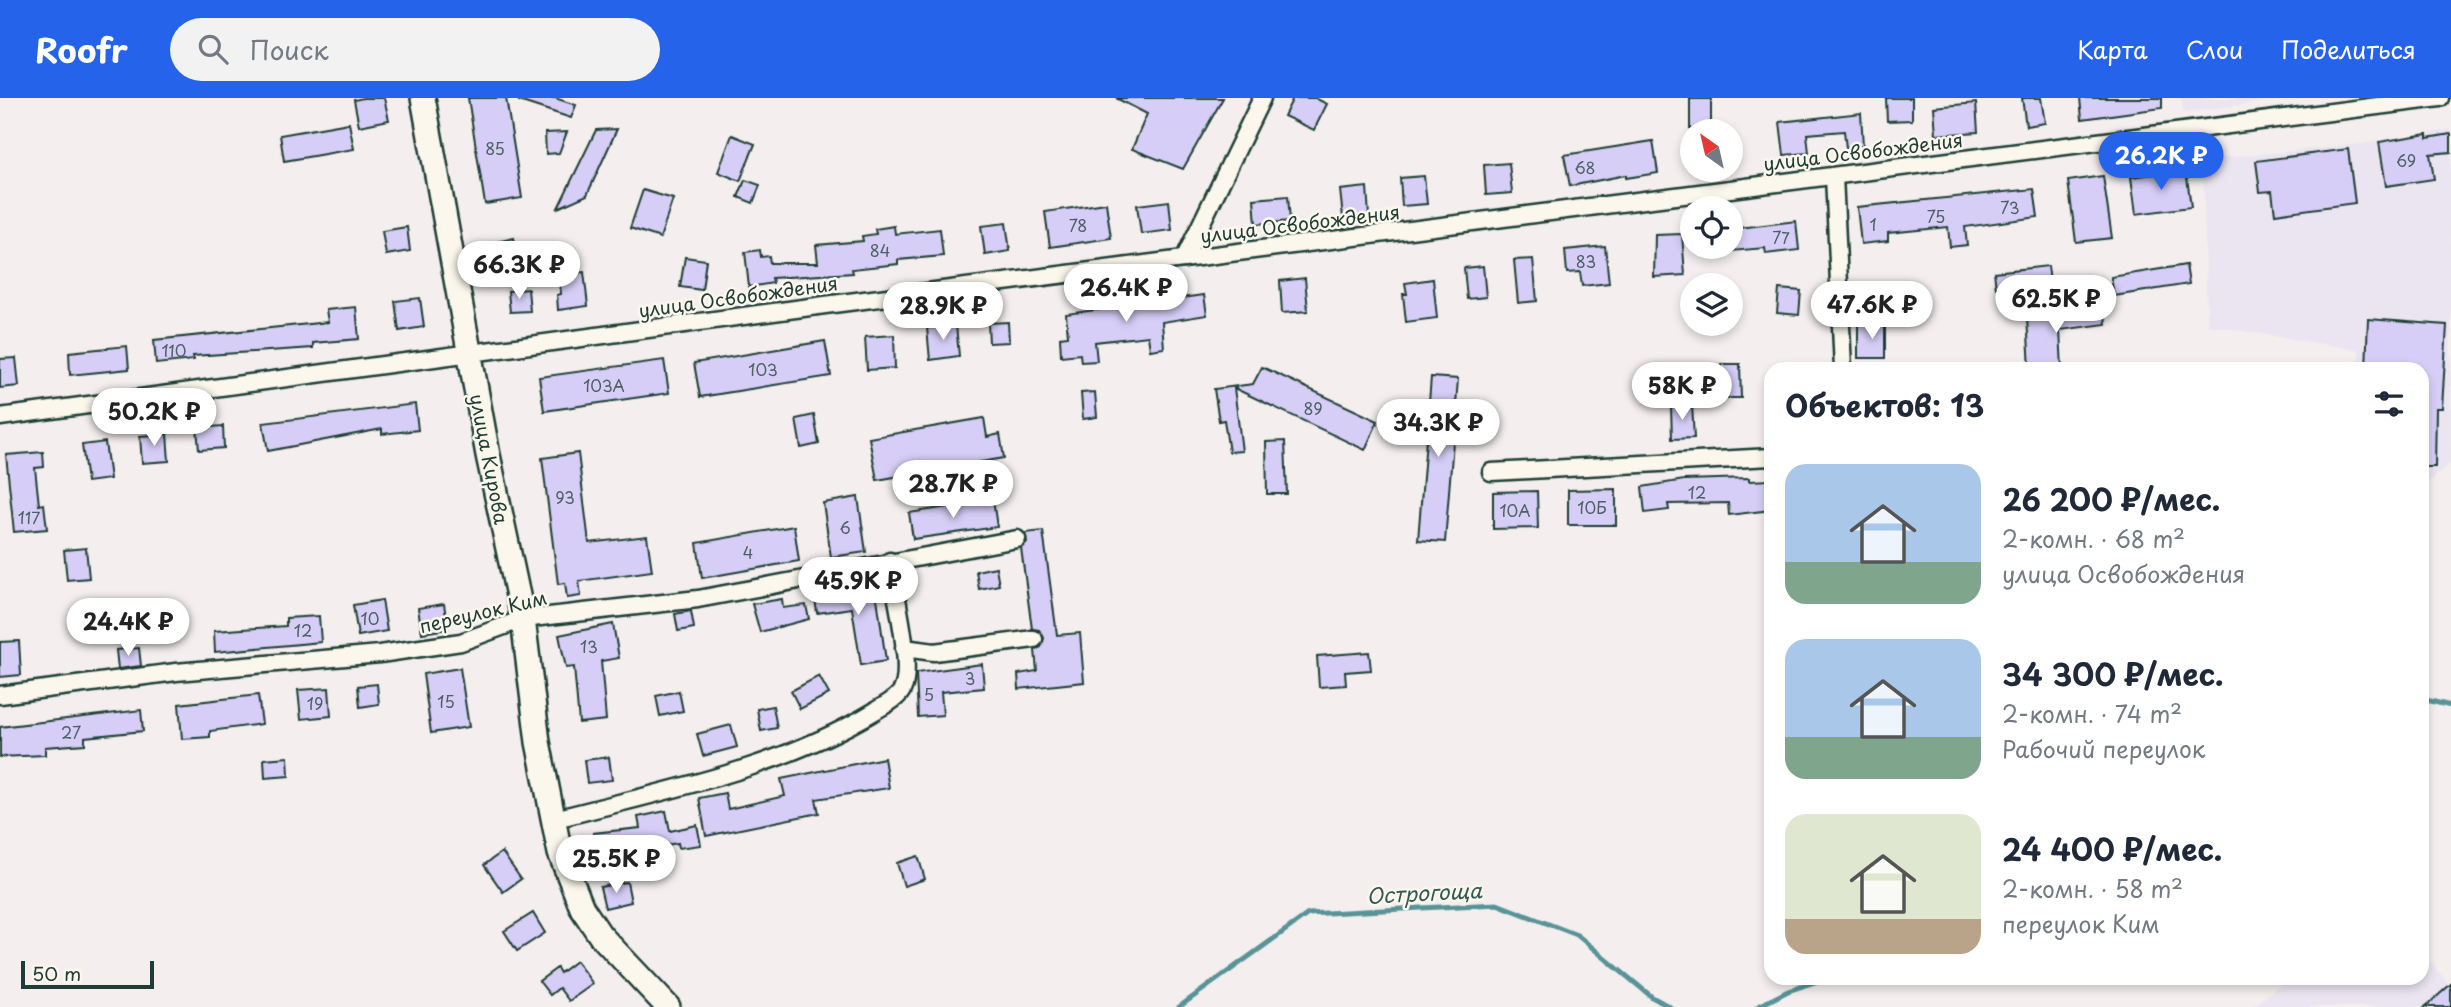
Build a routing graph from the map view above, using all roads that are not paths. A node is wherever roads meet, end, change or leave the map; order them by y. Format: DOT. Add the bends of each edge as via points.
graph roads {
  1 [pos="423,98"];
  2 [pos="1262,98"];
  3 [pos="2440,98"];
  4 [pos="1834,176"];
  5 [pos="1184,259"];
  6 [pos="470,352"];
  7 [pos="1843,362"];
  8 [pos="0,417"];
  9 [pos="1764,457"];
  10 [pos="1491,472"];
  11 [pos="1017,539"];
  12 [pos="890,561"];
  13 [pos="523,620"];
  14 [pos="1034,639"];
  15 [pos="904,648"];
  16 [pos="0,695"];
  17 [pos="552,820"];
  18 [pos="668,1007"];
  1 -- 6 [label="main road, улица Кирова"];
  2 -- 5 [label="street"];
  3 -- 4 [label="street, улица Освобождения"];
  4 -- 5 [label="street, улица Освобождения"];
  4 -- 7 [label="street"];
  5 -- 6 [label="street, улица Освобождения"];
  6 -- 8 [label="street, улица Освобождения"];
  6 -- 13 [label="main road, улица Кирова"];
  9 -- 10 [label="street"];
  11 -- 12 [label="street, переулок Ким"];
  12 -- 13 [label="street, переулок Ким" via="698,599"];
  12 -- 15 [label="street"];
  13 -- 16 [label="street, переулок Ким" via="461,642 380,654 176,672"];
  13 -- 17 [label="main road, улица Кирова"];
  14 -- 15 [label="street" via="934,652"];
  15 -- 17 [label="street" via="904,688 895,699 838,734 740,770"];
  17 -- 18 [label="main road, улица Кирова" via="582,908 600,935"];
}
